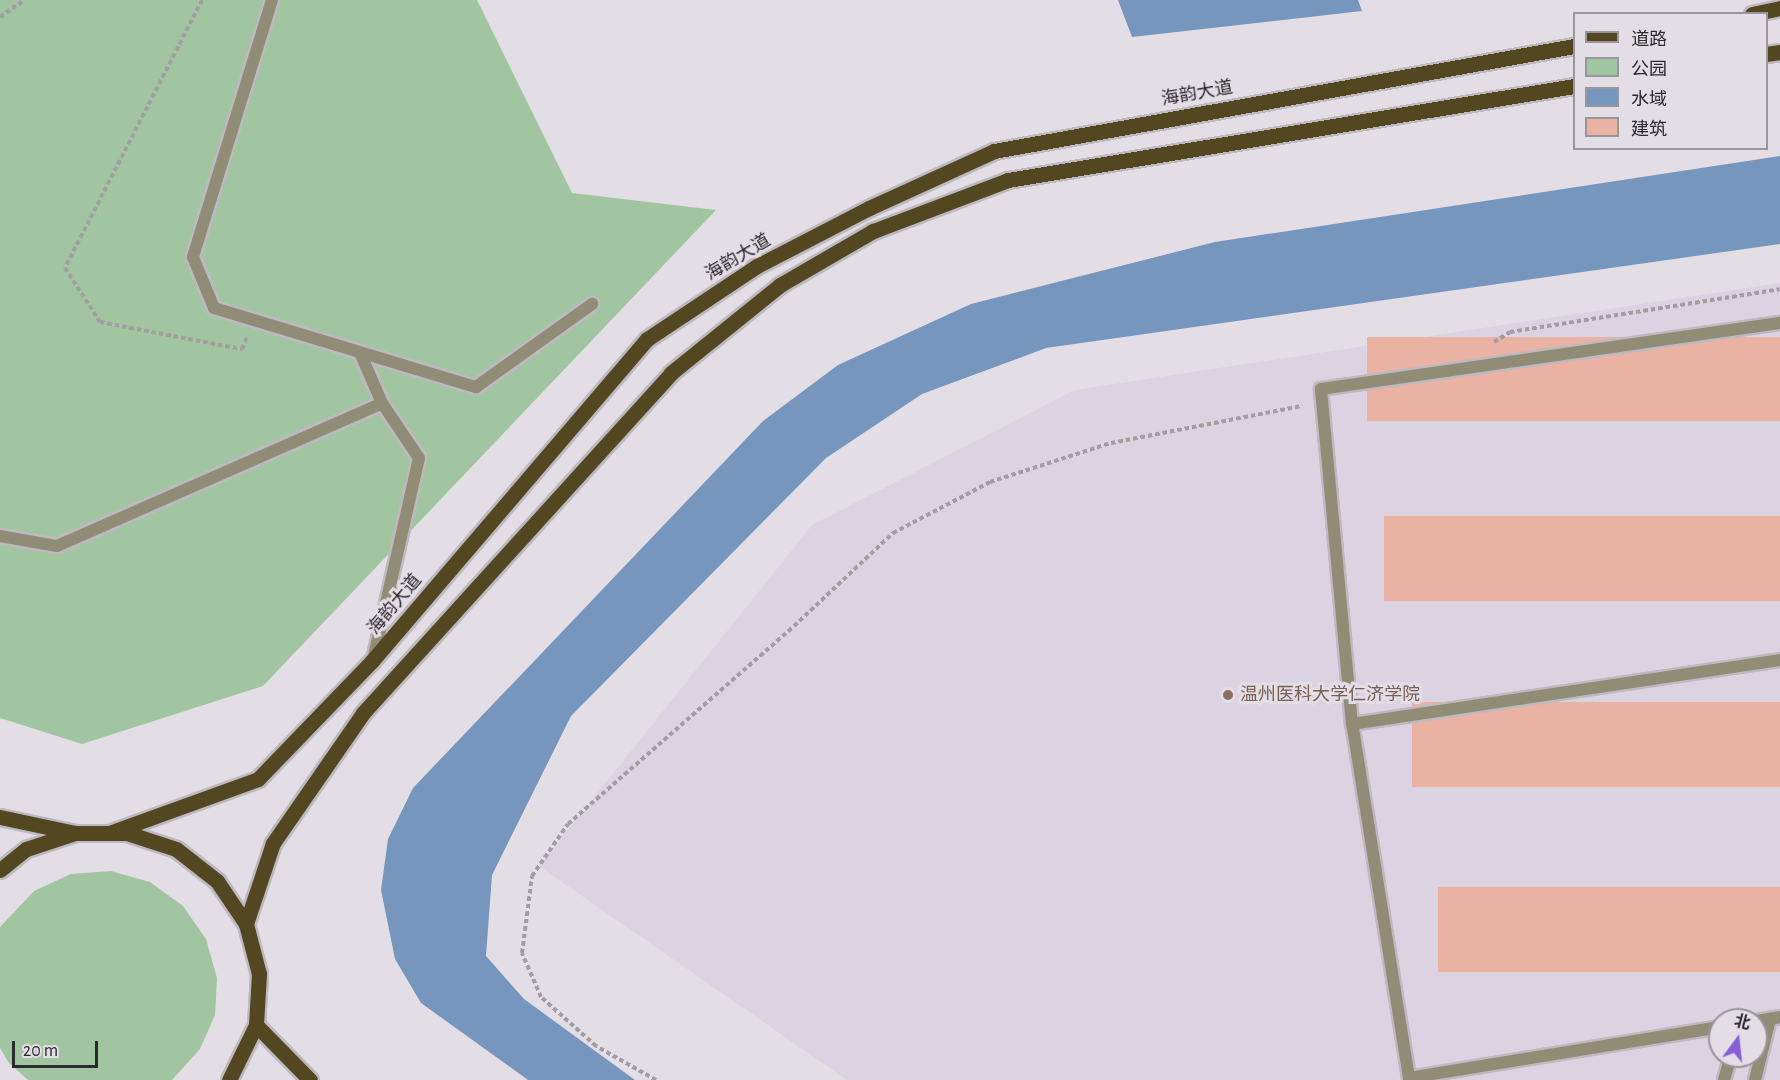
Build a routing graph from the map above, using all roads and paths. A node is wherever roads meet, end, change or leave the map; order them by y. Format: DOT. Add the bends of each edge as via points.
graph roads {
  1 [pos="24,0"];
  2 [pos="202,0"];
  3 [pos="272,0"];
  4 [pos="1780,9"];
  5 [pos="1763,12"];
  6 [pos="0,17"];
  7 [pos="1573,46"];
  8 [pos="1573,86"];
  9 [pos="1780,289"];
  10 [pos="592,304"];
  11 [pos="254,320"];
  12 [pos="1780,322"];
  13 [pos="1492,344"];
  14 [pos="361,355"];
  15 [pos="382,404"];
  16 [pos="1310,405"];
  17 [pos="0,536"];
  18 [pos="1780,660"];
  19 [pos="372,661"];
  20 [pos="1352,724"];
  21 [pos="0,817"];
  22 [pos="109,832"];
  23 [pos="75,833"];
  24 [pos="0,870"];
  25 [pos="246,924"];
  26 [pos="1775,1018"];
  27 [pos="256,1025"];
  28 [pos="1708,1029"];
  29 [pos="1410,1079"];
  30 [pos="229,1080"];
  31 [pos="310,1080"];
  32 [pos="656,1080"];
  33 [pos="1755,1080"];
  1 -- 6 [label="path"];
  2 -- 11 [label="path" via="65,268 100,322 242,349"];
  3 -- 11 [label="street" via="192,257 214,308"];
  4 -- 5 [label="main road"];
  7 -- 19 [label="main road, 海韵大道" via="994,151 870,207 757,267 647,339"];
  8 -- 25 [label="main road" via="1008,180 873,231 780,285 671,373 363,713 273,843"];
  9 -- 13 [label="path" via="1510,332"];
  10 -- 14 [label="street" via="476,387"];
  11 -- 14 [label="street"];
  12 -- 20 [label="street" via="1321,389"];
  14 -- 15 [label="street"];
  15 -- 17 [label="street" via="57,546"];
  15 -- 19 [label="street" via="419,458"];
  16 -- 32 [label="path" via="1111,443 990,482 893,534 568,824 532,876 522,953 541,998 596,1046"];
  18 -- 20 [label="street"];
  19 -- 22 [label="main road, 海韵大道" via="258,779"];
  20 -- 29 [label="street"];
  21 -- 23 [label="main road"];
  22 -- 23 [label="main road"];
  22 -- 25 [label="main road" via="127,833 176,849 217,881"];
  23 -- 24 [label="main road" via="26,849"];
  25 -- 27 [label="main road" via="259,974"];
  26 -- 33 [label="street"];
  27 -- 30 [label="main road"];
  27 -- 31 [label="main road"];
  28 -- 29 [label="street"];
}
